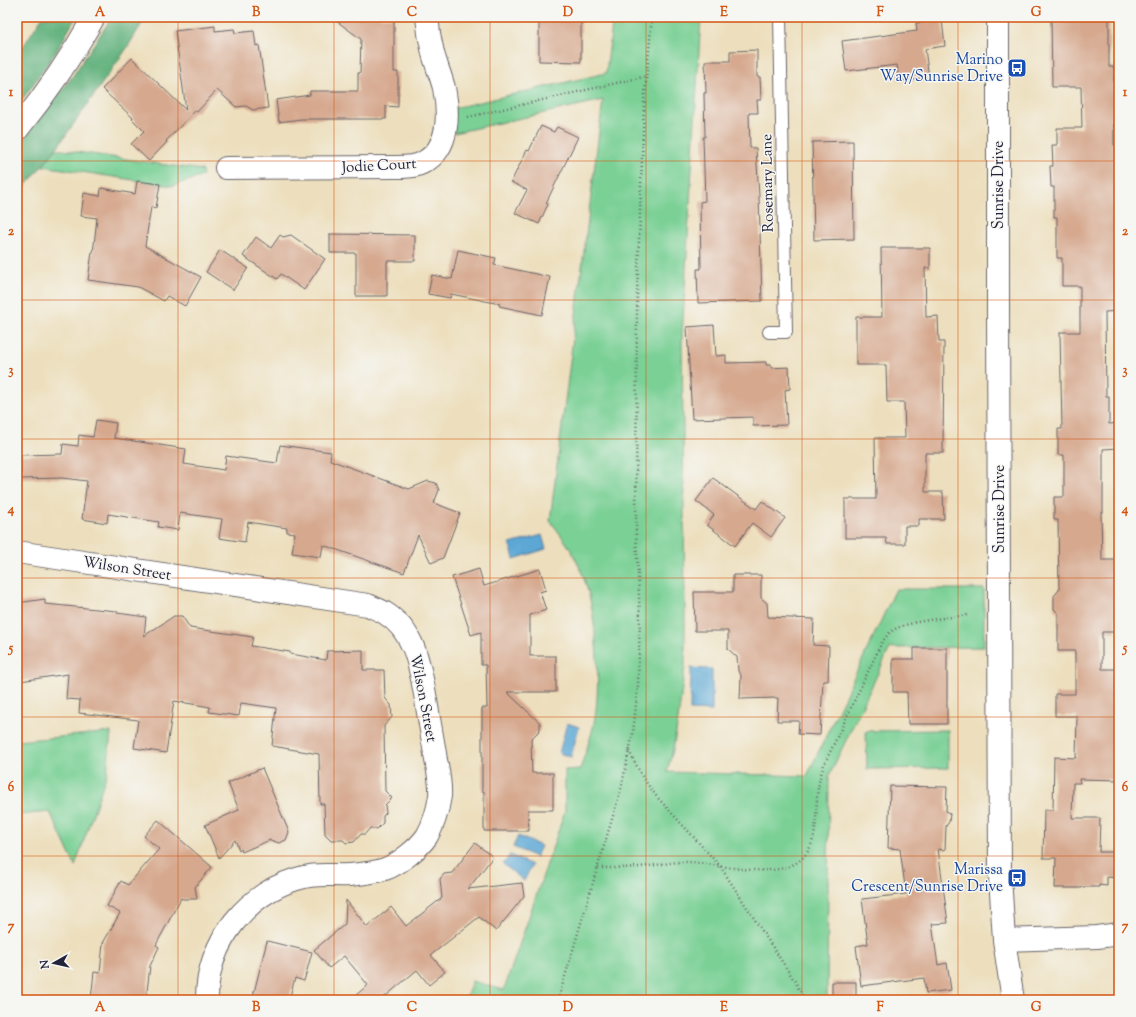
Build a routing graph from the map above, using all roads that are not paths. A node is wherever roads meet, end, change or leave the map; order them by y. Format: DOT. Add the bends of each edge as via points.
graph roads {
  1 [pos="94,17"];
  2 [pos="427,17"];
  3 [pos="780,17"];
  4 [pos="998,17"];
  5 [pos="17,130"];
  6 [pos="226,168"];
  7 [pos="769,332"];
  8 [pos="17,552"];
  9 [pos="1119,934"];
  10 [pos="1004,940"];
  11 [pos="207,1000"];
  12 [pos="1013,1000"];
  1 -- 5 [label="street" via="45,94"];
  2 -- 6 [label="street, Jodie Court" via="446,107 446,128 442,143 434,154 423,162 410,166"];
  3 -- 7 [label="lane, Rosemary Lane" via="786,332"];
  4 -- 10 [label="street, Sunrise Drive" via="1000,877"];
  8 -- 11 [label="street, Wilson Street" via="368,606 385,613 398,625 409,637 416,653 436,757 440,794 436,816 427,836 414,850 386,869 369,873 304,877 268,891 253,902 237,918 216,952 210,971"];
  9 -- 10 [label="street"];
  10 -- 12 [label="street, Sunrise Drive"];
}
